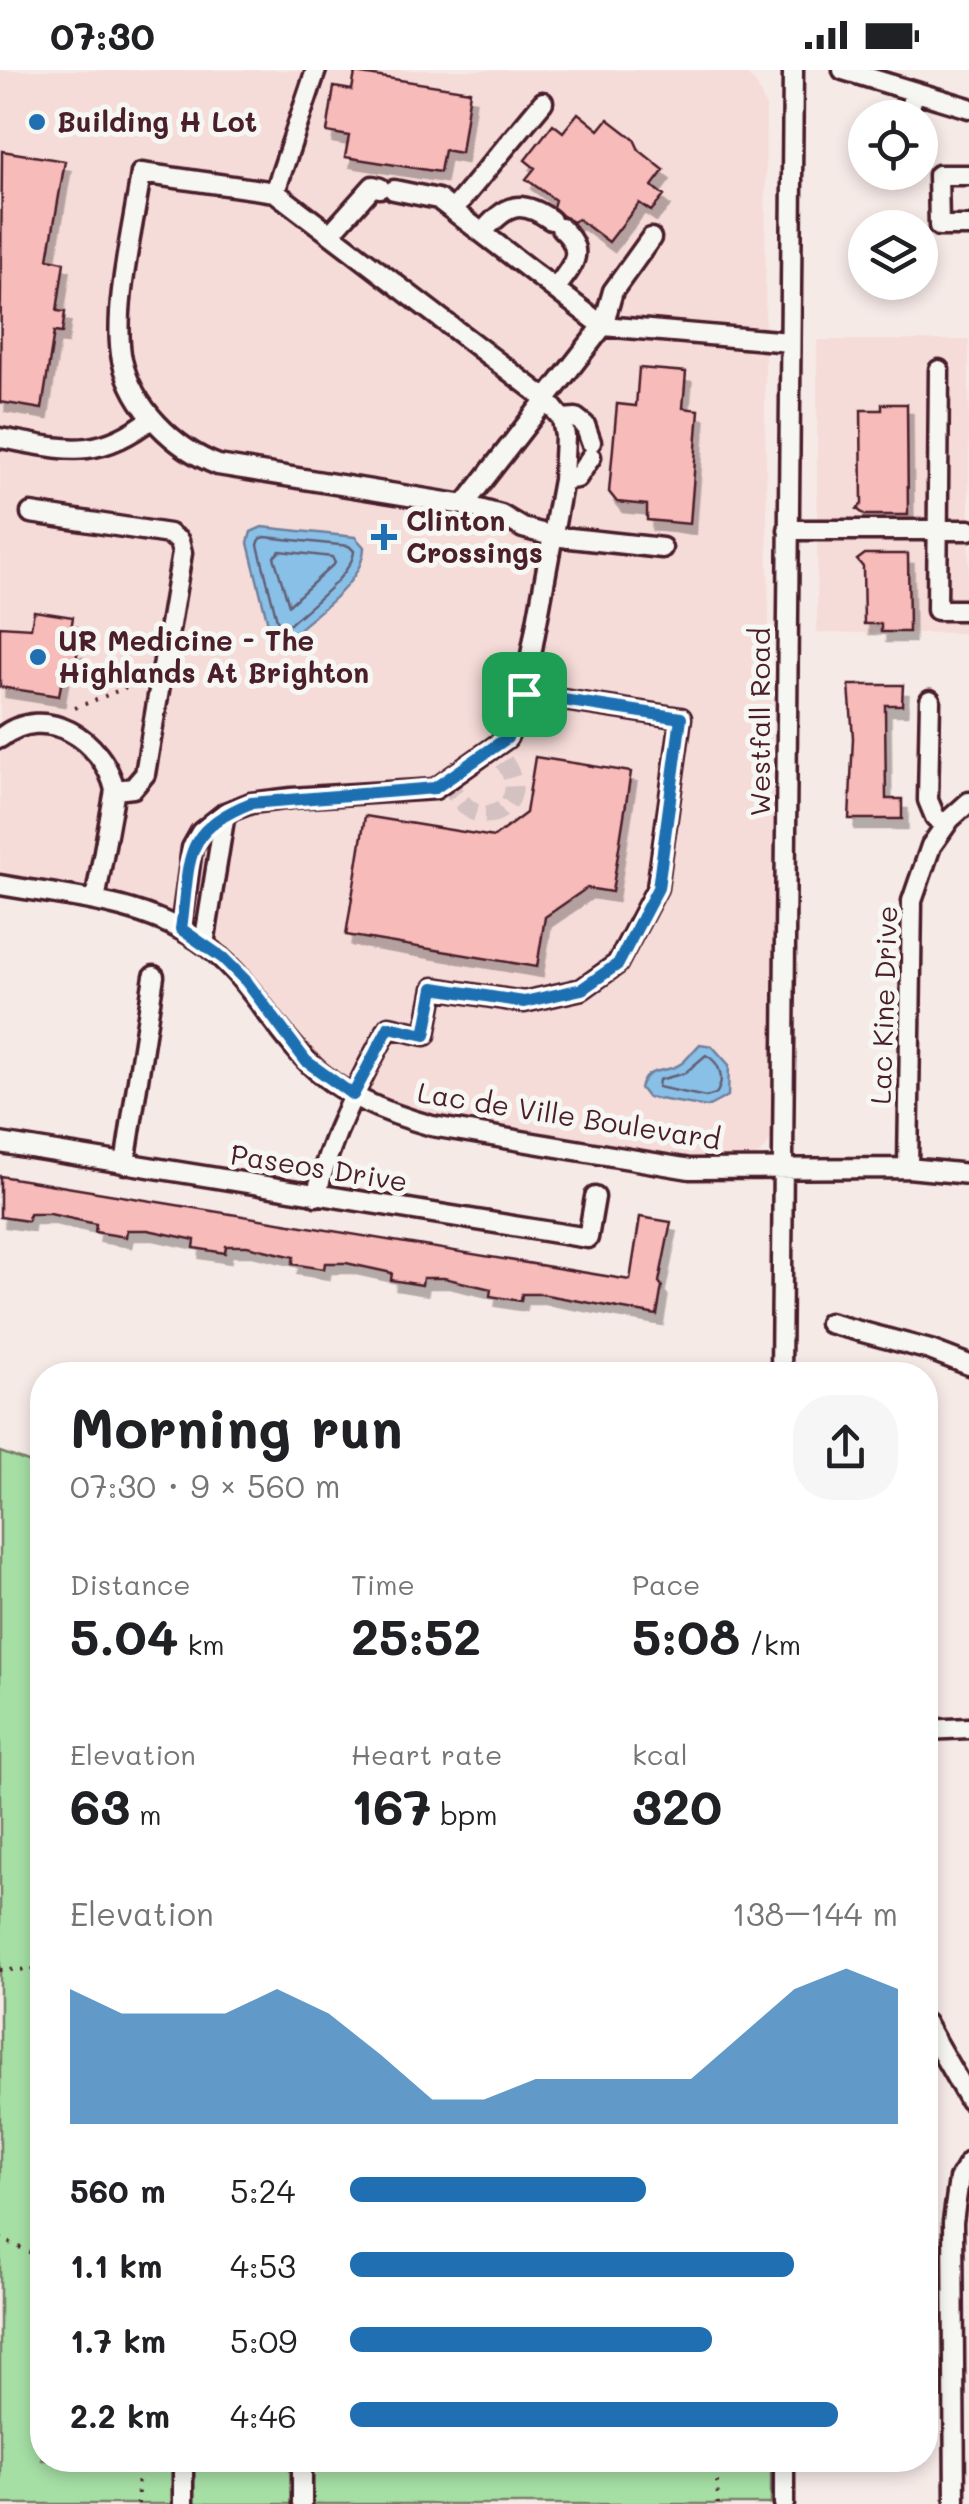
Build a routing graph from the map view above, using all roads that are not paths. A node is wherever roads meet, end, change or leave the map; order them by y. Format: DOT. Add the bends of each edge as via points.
graph roads {
  1 [pos="316,70"];
  2 [pos="793,70"];
  3 [pos="842,70"];
  4 [pos="915,92"];
  5 [pos="912,100"];
  6 [pos="544,102"];
  7 [pos="969,108"];
  8 [pos="969,175"];
  9 [pos="275,192"];
  10 [pos="453,210"];
  11 [pos="969,226"];
  12 [pos="482,233"];
  13 [pos="330,234"];
  14 [pos="651,238"];
  15 [pos="555,289"];
  16 [pos="603,326"];
  17 [pos="790,342"];
  18 [pos="939,370"];
  19 [pos="546,399"];
  20 [pos="152,418"];
  21 [pos="562,419"];
  22 [pos="0,438"];
  23 [pos="563,480"];
  24 [pos="464,505"];
  25 [pos="31,514"];
  26 [pos="788,530"];
  27 [pos="938,530"];
  28 [pos="969,530"];
  29 [pos="552,536"];
  30 [pos="662,548"];
  31 [pos="969,610"];
  32 [pos="524,694"];
  33 [pos="930,700"];
  34 [pos="0,738"];
  35 [pos="115,790"];
  36 [pos="969,802"];
  37 [pos="225,813"];
  38 [pos="945,825"];
  39 [pos="0,886"];
  40 [pos="95,901"];
  41 [pos="181,929"];
  42 [pos="204,944"];
  43 [pos="154,976"];
  44 [pos="353,1095"];
  45 [pos="0,1144"];
  46 [pos="124,1164"];
  47 [pos="908,1168"];
  48 [pos="785,1169"];
  49 [pos="969,1174"];
  50 [pos="316,1196"];
  51 [pos="595,1197"];
  52 [pos="830,1323"];
  53 [pos="781,1362"];
  54 [pos="969,1365"];
  55 [pos="969,1728"];
  56 [pos="938,1729"];
  57 [pos="938,2046"];
  58 [pos="969,2100"];
  59 [pos="969,2162"];
  60 [pos="962,2443"];
  61 [pos="183,2472"];
  62 [pos="302,2472"];
  63 [pos="784,2472"];
  64 [pos="183,2504"];
  65 [pos="302,2504"];
  66 [pos="784,2504"];
  67 [pos="955,2504"];
  1 -- 9 [label="street"];
  2 -- 17 [label="street, Westfall Road"];
  3 -- 4 [label="street"];
  4 -- 5 [label="street"];
  4 -- 7 [label="street"];
  6 -- 10 [label="street"];
  8 -- 11 [label="street" via="938,175 940,226"];
  9 -- 13 [label="street"];
  9 -- 20 [label="street" via="141,173 121,312 122,359"];
  10 -- 12 [label="street"];
  10 -- 13 [label="street" via="438,199 373,186"];
  12 -- 15 [label="street"];
  12 -- 15 [label="street" via="497,216 522,207 532,206 556,224 576,248"];
  13 -- 19 [label="street"];
  14 -- 16 [label="street" via="613,291"];
  15 -- 16 [label="street"];
  16 -- 17 [label="street"];
  16 -- 19 [label="street"];
  17 -- 26 [label="street, Westfall Road"];
  18 -- 27 [label="street"];
  19 -- 21 [label="street"];
  19 -- 24 [label="street"];
  20 -- 22 [label="street" via="90,450"];
  20 -- 24 [label="street" via="191,454 218,465"];
  21 -- 23 [label="street"];
  21 -- 23 [label="street" via="576,418 585,426 591,450 577,478"];
  23 -- 29 [label="street"];
  24 -- 29 [label="street"];
  25 -- 35 [label="street" via="179,541 145,774 132,788"];
  26 -- 27 [label="street"];
  26 -- 48 [label="street, Westfall Road"];
  27 -- 28 [label="street"];
  27 -- 31 [label="street" via="937,610"];
  29 -- 30 [label="street"];
  29 -- 32 [label="street"];
  32 -- 37 [label="street" via="507,738 435,788 292,798"];
  32 -- 44 [label="street" via="681,718 658,888 618,964 582,989 524,1002 434,988 425,1035 389,1027"];
  33 -- 38 [label="street" via="928,800"];
  34 -- 35 [label="street" via="33,722 81,736"];
  35 -- 40 [label="street"];
  36 -- 38 [label="street, Lac Kine Drive"];
  37 -- 41 [label="street" via="192,848"];
  37 -- 42 [label="street"];
  38 -- 47 [label="street, Lac Kine Drive" via="923,863 912,901"];
  39 -- 40 [label="street, Lac de Ville Boulevard"];
  40 -- 41 [label="street, Lac de Ville Boulevard"];
  41 -- 42 [label="street, Lac de Ville Boulevard"];
  42 -- 44 [label="street, Lac de Ville Boulevard" via="246,981 306,1061"];
  43 -- 46 [label="street"];
  44 -- 48 [label="street, Lac de Ville Boulevard" via="432,1126 690,1169"];
  44 -- 50 [label="street"];
  45 -- 46 [label="street, Paseos Drive"];
  46 -- 50 [label="street, Paseos Drive"];
  47 -- 48 [label="street, Lac de Ville Boulevard"];
  47 -- 49 [label="street, Lac de Ville Boulevard"];
  48 -- 53 [label="street, Westfall Road"];
  50 -- 51 [label="street, Paseos Drive" via="588,1238"];
  52 -- 54 [label="street"];
  55 -- 56 [label="street"];
  57 -- 58 [label="street"];
  59 -- 60 [label="street" via="959,2179 953,2222"];
  60 -- 67 [label="street"];
  61 -- 64 [label="street"];
  62 -- 65 [label="street"];
  63 -- 66 [label="street"];
}
